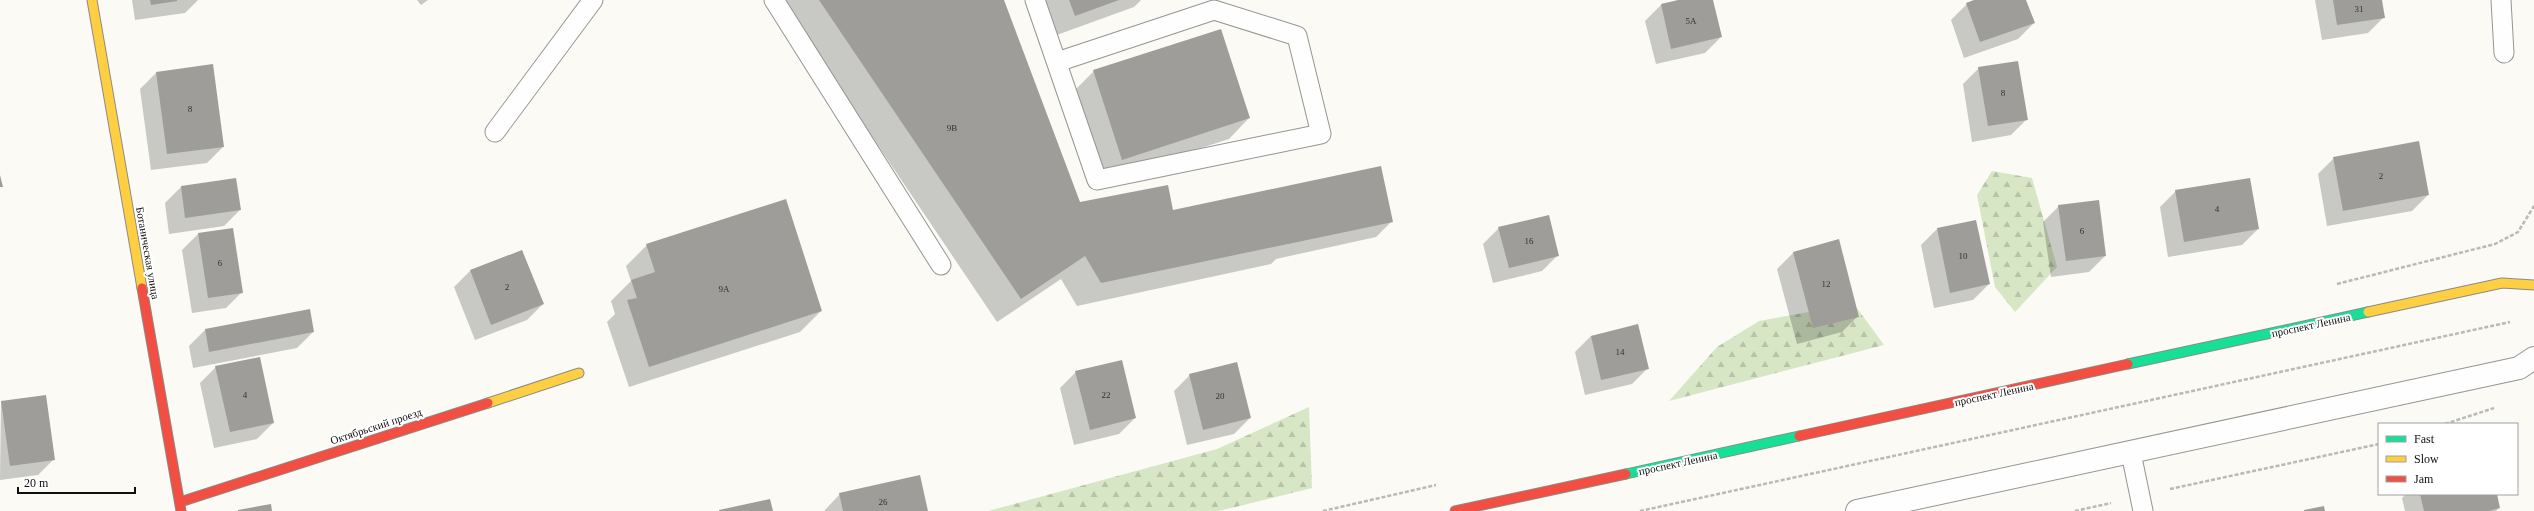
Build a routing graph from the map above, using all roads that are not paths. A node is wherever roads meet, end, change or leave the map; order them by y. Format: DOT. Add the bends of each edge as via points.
graph roads {
  1 [pos="92,0"];
  2 [pos="593,0"];
  3 [pos="774,0"];
  4 [pos="1035,0"];
  5 [pos="2501,0"];
  6 [pos="2504,53"];
  7 [pos="1057,62"];
  8 [pos="495,132"];
  9 [pos="940,265"];
  10 [pos="2534,285"];
  11 [pos="2534,358"];
  12 [pos="579,373"];
  13 [pos="2131,453"];
  14 [pos="2141,504"];
  15 [pos="180,506"];
  16 [pos="1455,511"];
  17 [pos="1857,511"];
  1 -- 15 [label="street, Ботаническая улица"];
  2 -- 8 [label="lane"];
  3 -- 9 [label="lane"];
  4 -- 7 [label="lane"];
  5 -- 6 [label="lane"];
  7 -- 7 [label="lane" via="1097,180 1321,134 1297,36 1214,10"];
  10 -- 16 [label="street, проспект Ленина" via="2502,284"];
  11 -- 13 [label="street" via="2519,368"];
  12 -- 15 [label="street, Октябрьский проезд"];
  13 -- 14 [label="lane"];
  13 -- 17 [label="street"];
}
